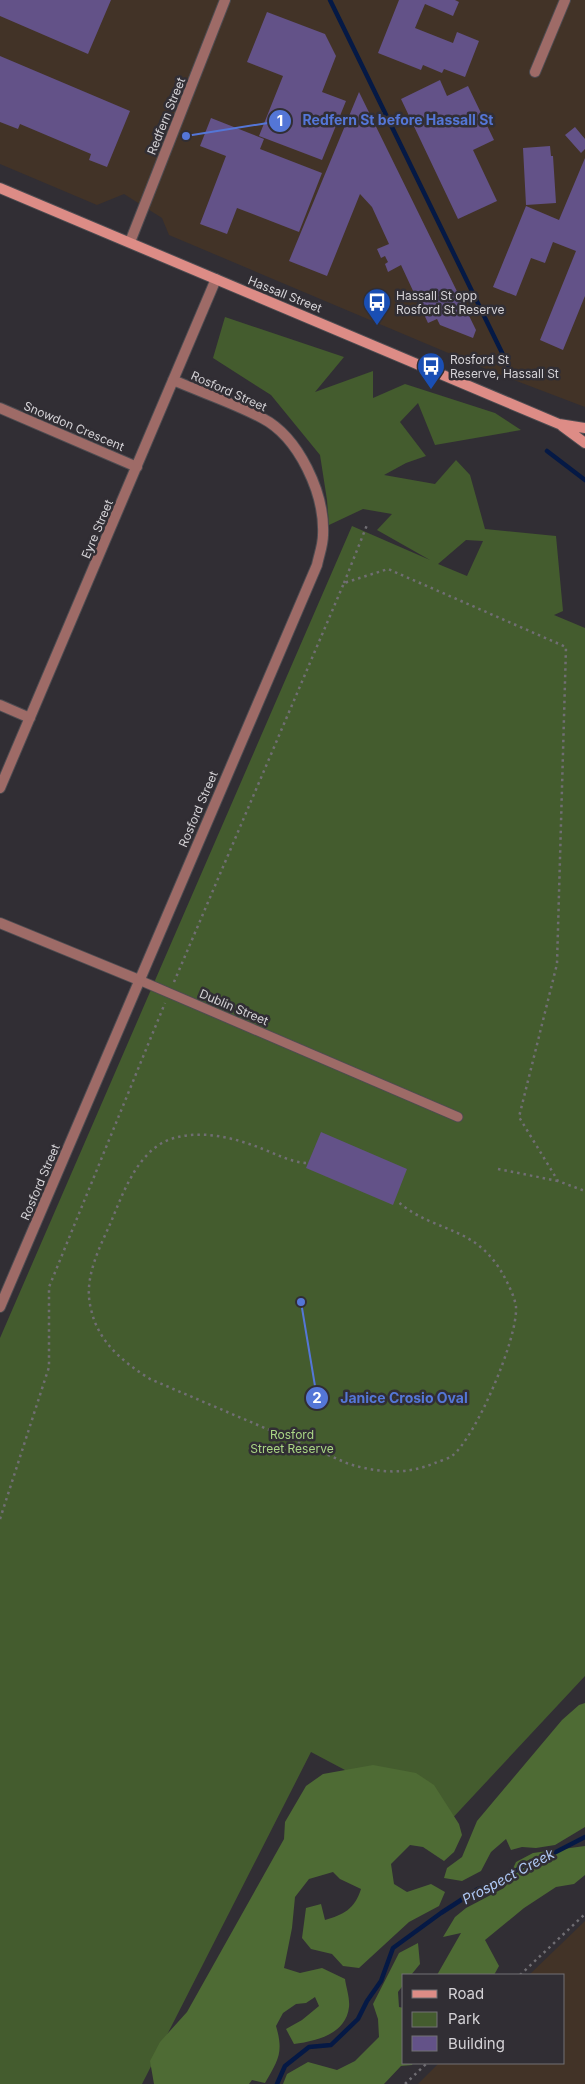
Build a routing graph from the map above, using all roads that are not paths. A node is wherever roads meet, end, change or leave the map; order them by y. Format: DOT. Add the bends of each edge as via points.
graph roads {
  1 [pos="225,0"];
  2 [pos="565,0"];
  3 [pos="536,72"];
  4 [pos="0,188"];
  5 [pos="130,242"];
  6 [pos="216,279"];
  7 [pos="173,380"];
  8 [pos="0,408"];
  9 [pos="559,424"];
  10 [pos="585,428"];
  11 [pos="585,443"];
  12 [pos="137,466"];
  13 [pos="0,704"];
  14 [pos="30,718"];
  15 [pos="0,788"];
  16 [pos="0,923"];
  17 [pos="139,980"];
  18 [pos="458,1117"];
  19 [pos="0,1307"];
  1 -- 5 [label="street, Redfern Street"];
  2 -- 3 [label="street"];
  4 -- 5 [label="main road, Hassall Street"];
  5 -- 6 [label="main road, Hassall Street"];
  6 -- 7 [label="street, Eyre Street"];
  6 -- 9 [label="main road, Hassall Street"];
  7 -- 12 [label="street, Eyre Street"];
  7 -- 17 [label="street, Rosford Street" via="263,418 286,437 305,463 320,504 323,535 317,565"];
  8 -- 12 [label="street, Snowdon Crescent"];
  9 -- 10 [label="main road, Hassall Street"];
  9 -- 11 [label="main road, Hassall Street"];
  12 -- 14 [label="street, Eyre Street"];
  13 -- 14 [label="street"];
  14 -- 15 [label="street, Eyre Street"];
  16 -- 17 [label="street, Dublin Street"];
  17 -- 18 [label="lane, Dublin Street"];
  17 -- 19 [label="street, Rosford Street"];
}
